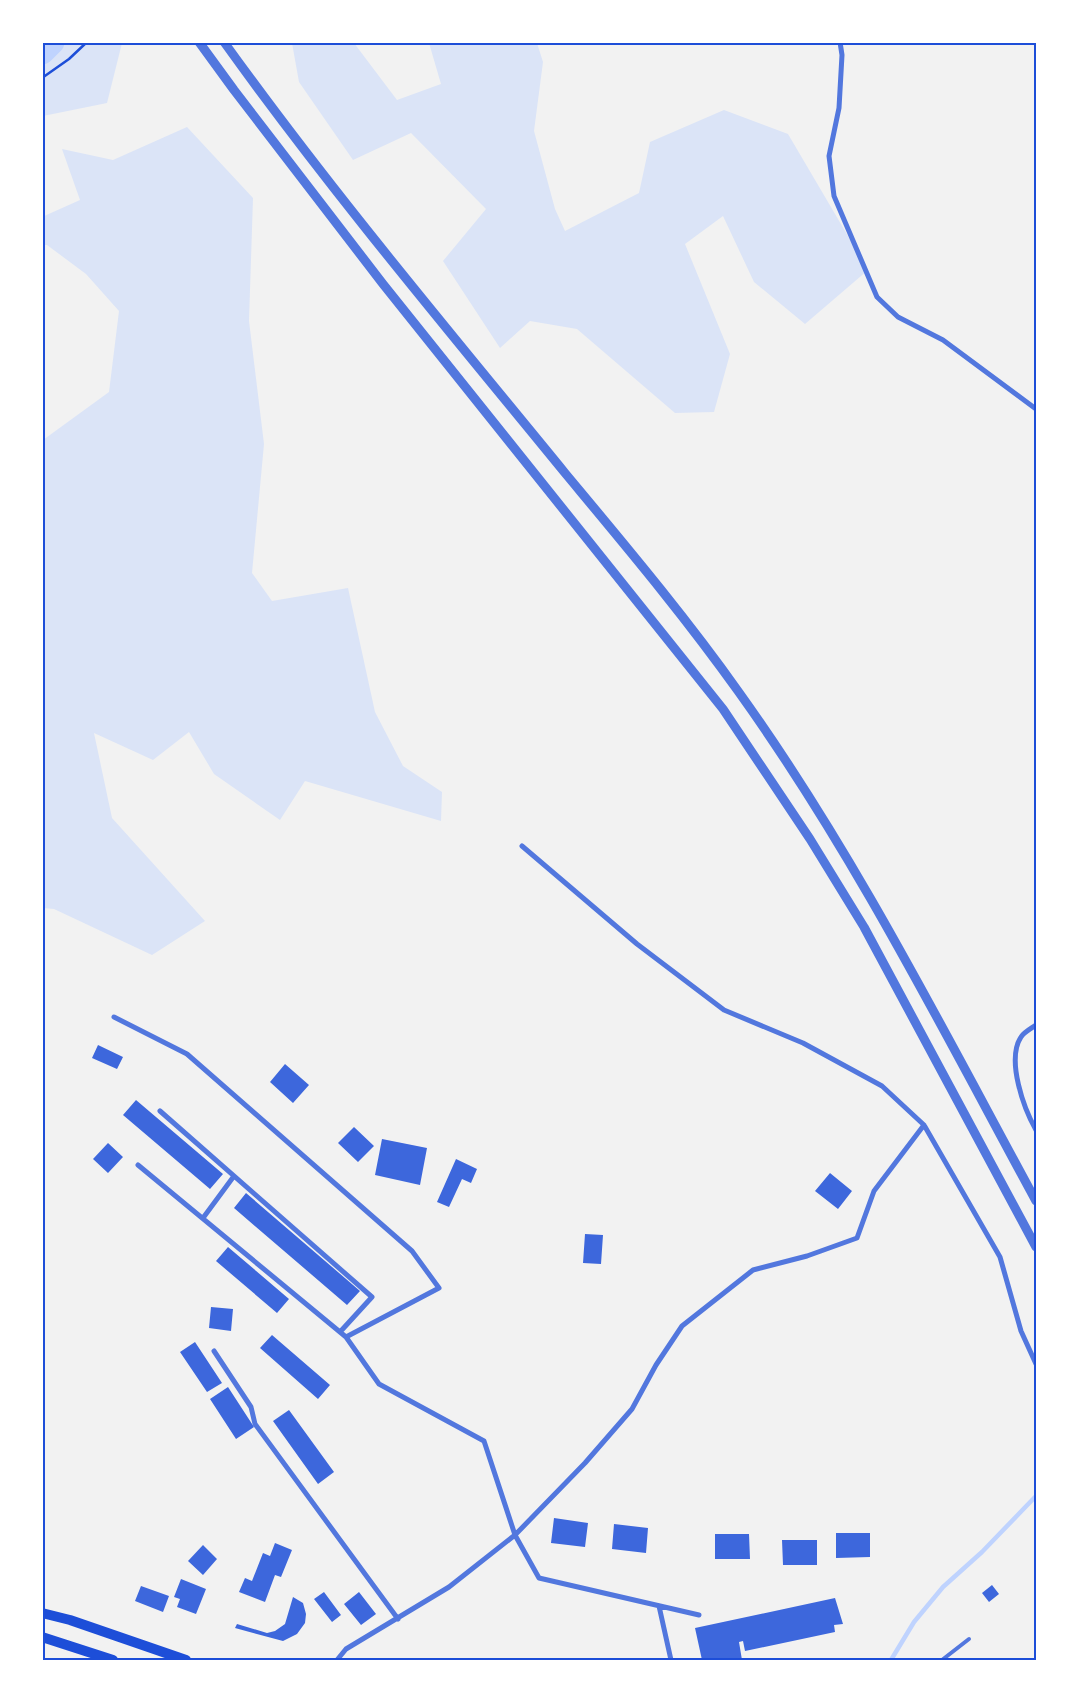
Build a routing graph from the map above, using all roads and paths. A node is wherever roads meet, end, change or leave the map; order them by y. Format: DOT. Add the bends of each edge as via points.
graph roads {
  1 [pos="87,42"];
  2 [pos="199,42"];
  3 [pos="224,42"];
  4 [pos="840,42"];
  5 [pos="42,78"];
  6 [pos="1036,409"];
  7 [pos="522,846"];
  8 [pos="114,1017"];
  9 [pos="1036,1025"];
  10 [pos="160,1111"];
  11 [pos="924,1125"];
  12 [pos="1036,1130"];
  13 [pos="138,1164"];
  14 [pos="234,1176"];
  15 [pos="1036,1201"];
  16 [pos="203,1218"];
  17 [pos="1036,1247"];
  18 [pos="340,1332"];
  19 [pos="346,1337"];
  20 [pos="214,1351"];
  21 [pos="1036,1364"];
  22 [pos="515,1535"];
  23 [pos="659,1606"];
  24 [pos="42,1612"];
  25 [pos="699,1616"];
  26 [pos="398,1619"];
  27 [pos="42,1637"];
  28 [pos="969,1639"];
  29 [pos="113,1660"];
  30 [pos="186,1660"];
  31 [pos="337,1660"];
  32 [pos="671,1660"];
  33 [pos="942,1660"];
  1 -- 5 [label="path"];
  2 -- 17 [label="street" via="384,284 723,709 864,927"];
  3 -- 15 [label="street" via="401,272 689,624 739,692 882,918"];
  4 -- 6 [label="street" via="839,108 829,156 834,196 877,298 898,317 943,340"];
  7 -- 11 [label="street" via="637,944 724,1010 802,1043 882,1086"];
  8 -- 19 [label="street" via="187,1054 412,1251 439,1288"];
  9 -- 12 [label="street" via="1022,1036 1016,1050 1017,1078 1028,1116"];
  10 -- 14 [label="street"];
  11 -- 21 [label="street" via="1000,1257 1021,1331"];
  11 -- 22 [label="street" via="874,1191 856,1238 807,1256 753,1270 682,1326 632,1409"];
  13 -- 16 [label="street"];
  14 -- 16 [label="street"];
  14 -- 18 [label="street" via="372,1297"];
  16 -- 18 [label="street"];
  18 -- 19 [label="street"];
  19 -- 22 [label="street" via="380,1384 484,1441"];
  20 -- 26 [label="street" via="251,1407 255,1424"];
  22 -- 23 [label="street" via="539,1578"];
  22 -- 26 [label="street" via="449,1587"];
  23 -- 25 [label="street"];
  23 -- 32 [label="street"];
  24 -- 30 [label="main road"];
  26 -- 31 [label="street" via="346,1649"];
  27 -- 29 [label="main road"];
  28 -- 33 [label="lane"];
}
